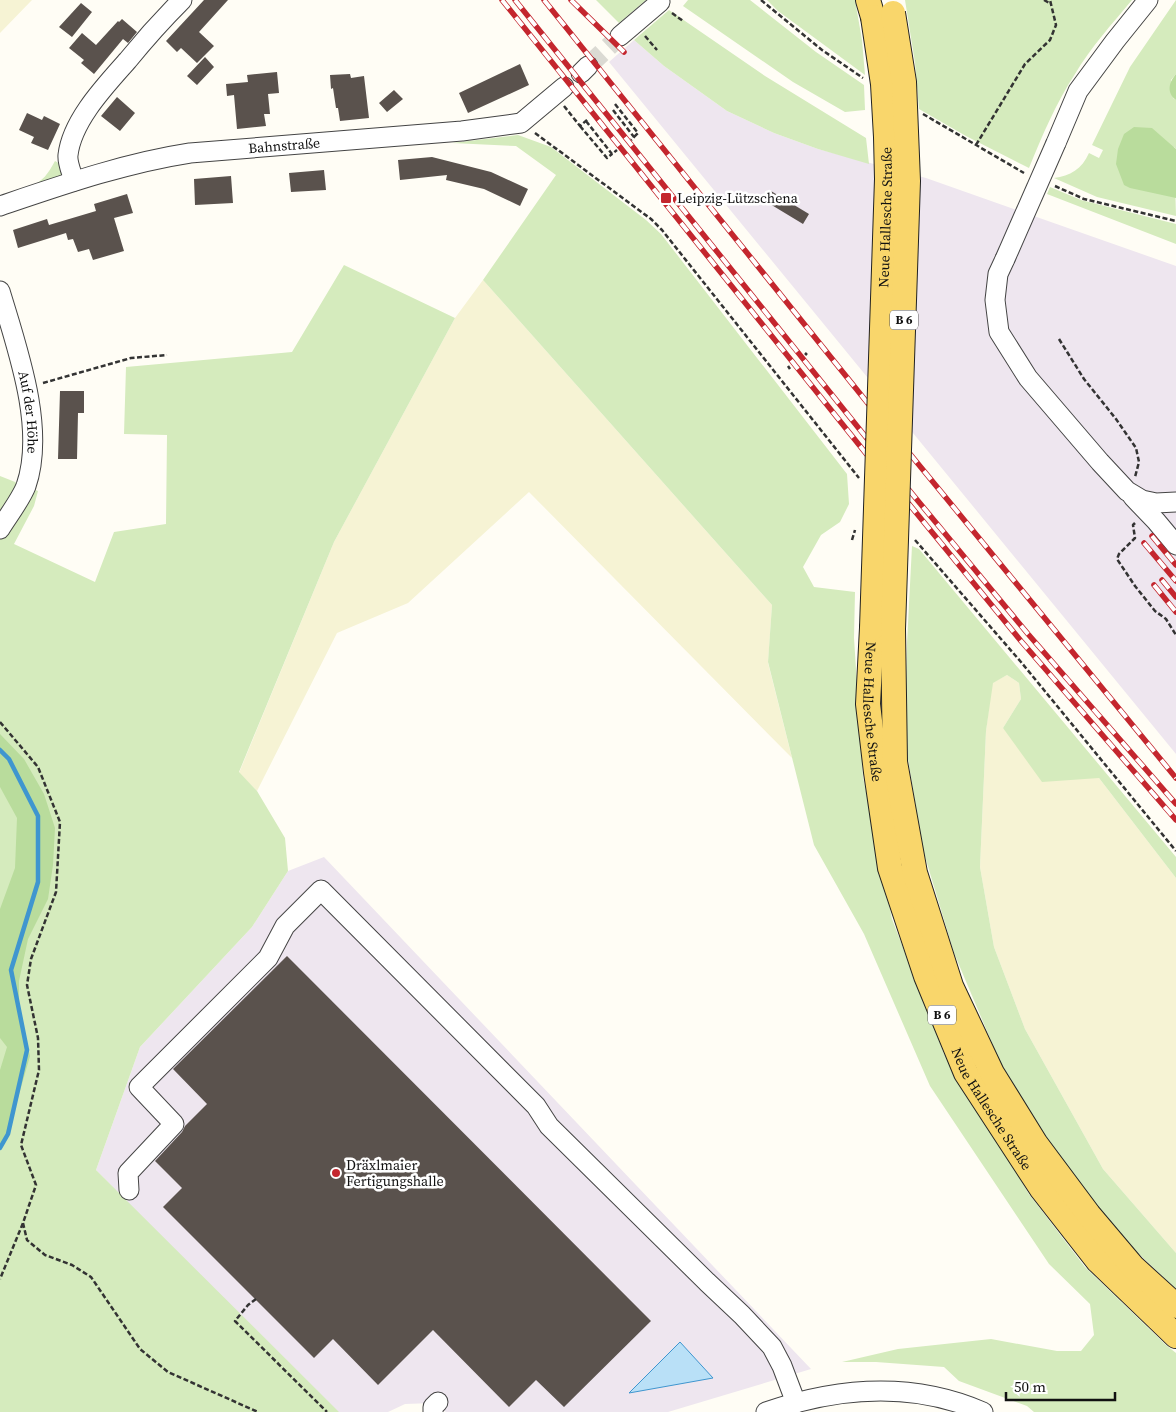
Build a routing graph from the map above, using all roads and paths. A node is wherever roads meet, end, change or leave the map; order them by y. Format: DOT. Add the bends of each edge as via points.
graph roads {
  1 [pos="182,0"];
  2 [pos="761,0"];
  3 [pos="1044,0"];
  4 [pos="1050,0"];
  5 [pos="1148,0"];
  6 [pos="660,2"];
  7 [pos="1052,5"];
  8 [pos="881,7"];
  9 [pos="642,33"];
  10 [pos="620,36"];
  11 [pos="657,50"];
  12 [pos="866,80"];
  13 [pos="560,91"];
  14 [pos="615,104"];
  15 [pos="612,110"];
  16 [pos="521,123"];
  17 [pos="580,126"];
  18 [pos="634,137"];
  19 [pos="631,140"];
  20 [pos="976,145"];
  21 [pos="617,150"];
  22 [pos="612,154"];
  23 [pos="74,181"];
  24 [pos="0,206"];
  25 [pos="0,291"];
  26 [pos="1059,339"];
  27 [pos="167,355"];
  28 [pos="27,387"];
  29 [pos="863,483"];
  30 [pos="1127,491"];
  31 [pos="1176,502"];
  32 [pos="1147,511"];
  33 [pos="0,529"];
  34 [pos="915,540"];
  35 [pos="1176,545"];
  36 [pos="883,628"];
  37 [pos="1176,635"];
  38 [pos="0,722"];
  39 [pos="1176,851"];
  40 [pos="129,1190"];
  41 [pos="23,1223"];
  42 [pos="0,1279"];
  43 [pos="256,1299"];
  44 [pos="1176,1306"];
  45 [pos="1176,1336"];
  46 [pos="796,1403"];
  47 [pos="258,1412"];
  48 [pos="327,1412"];
  49 [pos="766,1412"];
  50 [pos="983,1412"];
  1 -- 23 [label="street" via="83,116 69,148"];
  2 -- 12 [label="path" via="822,50"];
  3 -- 7 [label="path"];
  4 -- 7 [label="path"];
  5 -- 30 [label="street, bridge" via="1078,91 998,274 995,300 999,332 1028,378"];
  6 -- 10 [label="street"];
  7 -- 20 [label="path" via="1056,25 1050,40 1025,64"];
  8 -- 36 [label="main road, Neue Hallesche Straße / B 6, bridge" via="904,82 908,181"];
  9 -- 11 [label="path"];
  13 -- 16 [label="street"];
  13 -- 17 [label="path"];
  14 -- 18 [label="path" via="638,133"];
  15 -- 18 [label="path"];
  16 -- 23 [label="street, Bahnstraße" via="462,131 190,153 157,158"];
  16 -- 29 [label="path" via="662,230"];
  17 -- 22 [label="path" via="607,158"];
  17 -- 22 [label="path" via="586,120"];
  18 -- 19 [label="path"];
  21 -- 22 [label="path"];
  23 -- 24 [label="street, Bahnstraße"];
  25 -- 28 [label="street, Auf der Höhe"];
  26 -- 30 [label="path" via="1084,379 1136,448 1138,470"];
  27 -- 28 [label="path" via="131,358"];
  28 -- 33 [label="street, Auf der Höhe" via="33,452 26,487"];
  30 -- 31 [label="street" via="1149,502"];
  30 -- 32 [label="street"];
  32 -- 35 [label="street"];
  32 -- 37 [label="path" via="1133,525 1135,538 1117,559"];
  34 -- 39 [label="path" via="1021,662"];
  36 -- 44 [label="main road, Neue Hallesche Straße / B 6" via="896,762 915,873 951,986 992,1073 1036,1144 1126,1259"];
  36 -- 45 [label="main road, Neue Hallesche Straße / B 6" via="868,704 890,868 926,976 966,1073 1041,1188 1098,1261"];
  38 -- 41 [label="path" via="38,767 60,822 56,892 31,959 27,985 38,1038 39,1070 21,1145 36,1185"];
  40 -- 46 [label="street" via="128,1173 174,1124 139,1087 268,958 285,926 321,890 536,1106 549,1126 742,1314 772,1347"];
  41 -- 42 [label="path"];
  41 -- 47 [label="path" via="27,1240 44,1256 72,1265 91,1277 140,1349 168,1372"];
  43 -- 48 [label="path" via="235,1321"];
  46 -- 49 [label="street"];
  46 -- 50 [label="street" via="819,1396 895,1390 935,1396"];
}
